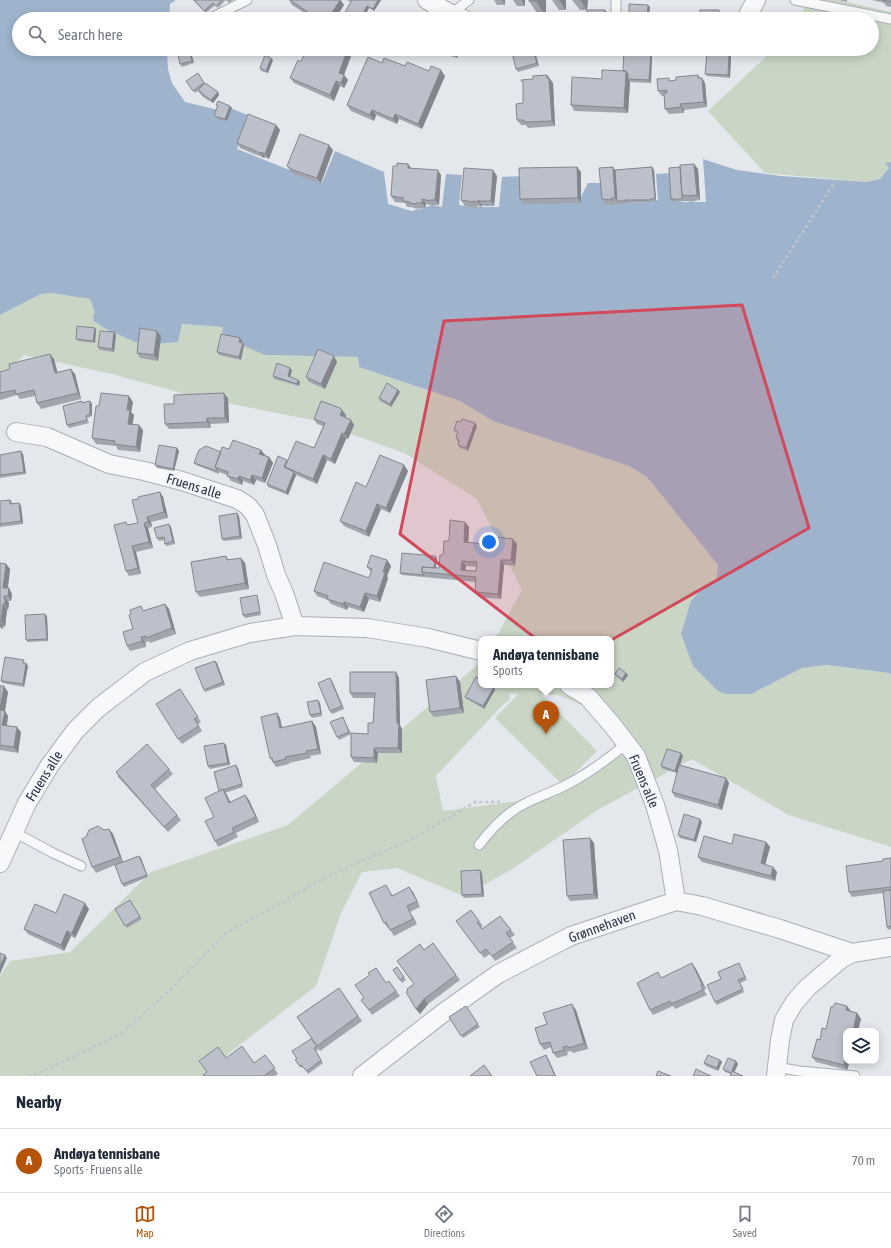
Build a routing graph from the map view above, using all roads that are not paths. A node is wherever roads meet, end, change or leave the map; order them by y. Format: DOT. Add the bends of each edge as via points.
graph roads {
  1 [pos="247,0"];
  2 [pos="427,0"];
  3 [pos="469,0"];
  4 [pos="616,0"];
  5 [pos="756,0"];
  6 [pos="795,0"];
  7 [pos="223,12"];
  8 [pos="449,12"];
  9 [pos="461,12"];
  10 [pos="616,12"];
  11 [pos="750,12"];
  12 [pos="856,12"];
  13 [pos="879,17"];
  14 [pos="891,19"];
  15 [pos="16,432"];
  16 [pos="294,626"];
  17 [pos="478,650"];
  18 [pos="574,688"];
  19 [pos="626,744"];
  20 [pos="14,832"];
  21 [pos="479,845"];
  22 [pos="0,863"];
  23 [pos="81,866"];
  24 [pos="676,901"];
  25 [pos="891,947"];
  26 [pos="852,953"];
  27 [pos="777,1072"];
  28 [pos="362,1076"];
  29 [pos="854,1076"];
  1 -- 7 [label="lane"];
  2 -- 8 [label="street"];
  3 -- 9 [label="lane"];
  4 -- 10 [label="lane"];
  5 -- 11 [label="street"];
  6 -- 12 [label="lane"];
  13 -- 14 [label="lane"];
  15 -- 16 [label="street, Fruens alle" via="47,437 109,464 182,481 237,499 248,506 264,537"];
  16 -- 17 [label="street, Fruens alle" via="367,628 428,638"];
  16 -- 20 [label="street, Fruens alle" via="250,633 190,650 145,672 75,731 46,771"];
  18 -- 19 [label="street, Fruens alle" via="588,697"];
  19 -- 21 [label="lane" via="612,757 568,784 513,810"];
  19 -- 24 [label="street, Fruens alle" via="636,756 655,804 668,850"];
  20 -- 22 [label="street, Fruens alle"];
  20 -- 23 [label="lane"];
  24 -- 26 [label="street, Grønnehaven" via="780,929"];
  24 -- 28 [label="street, Grønnehaven" via="571,936 498,974"];
  25 -- 26 [label="street"];
  26 -- 27 [label="street" via="818,977 794,1003 784,1020"];
  27 -- 29 [label="lane" via="799,1071"];
}
